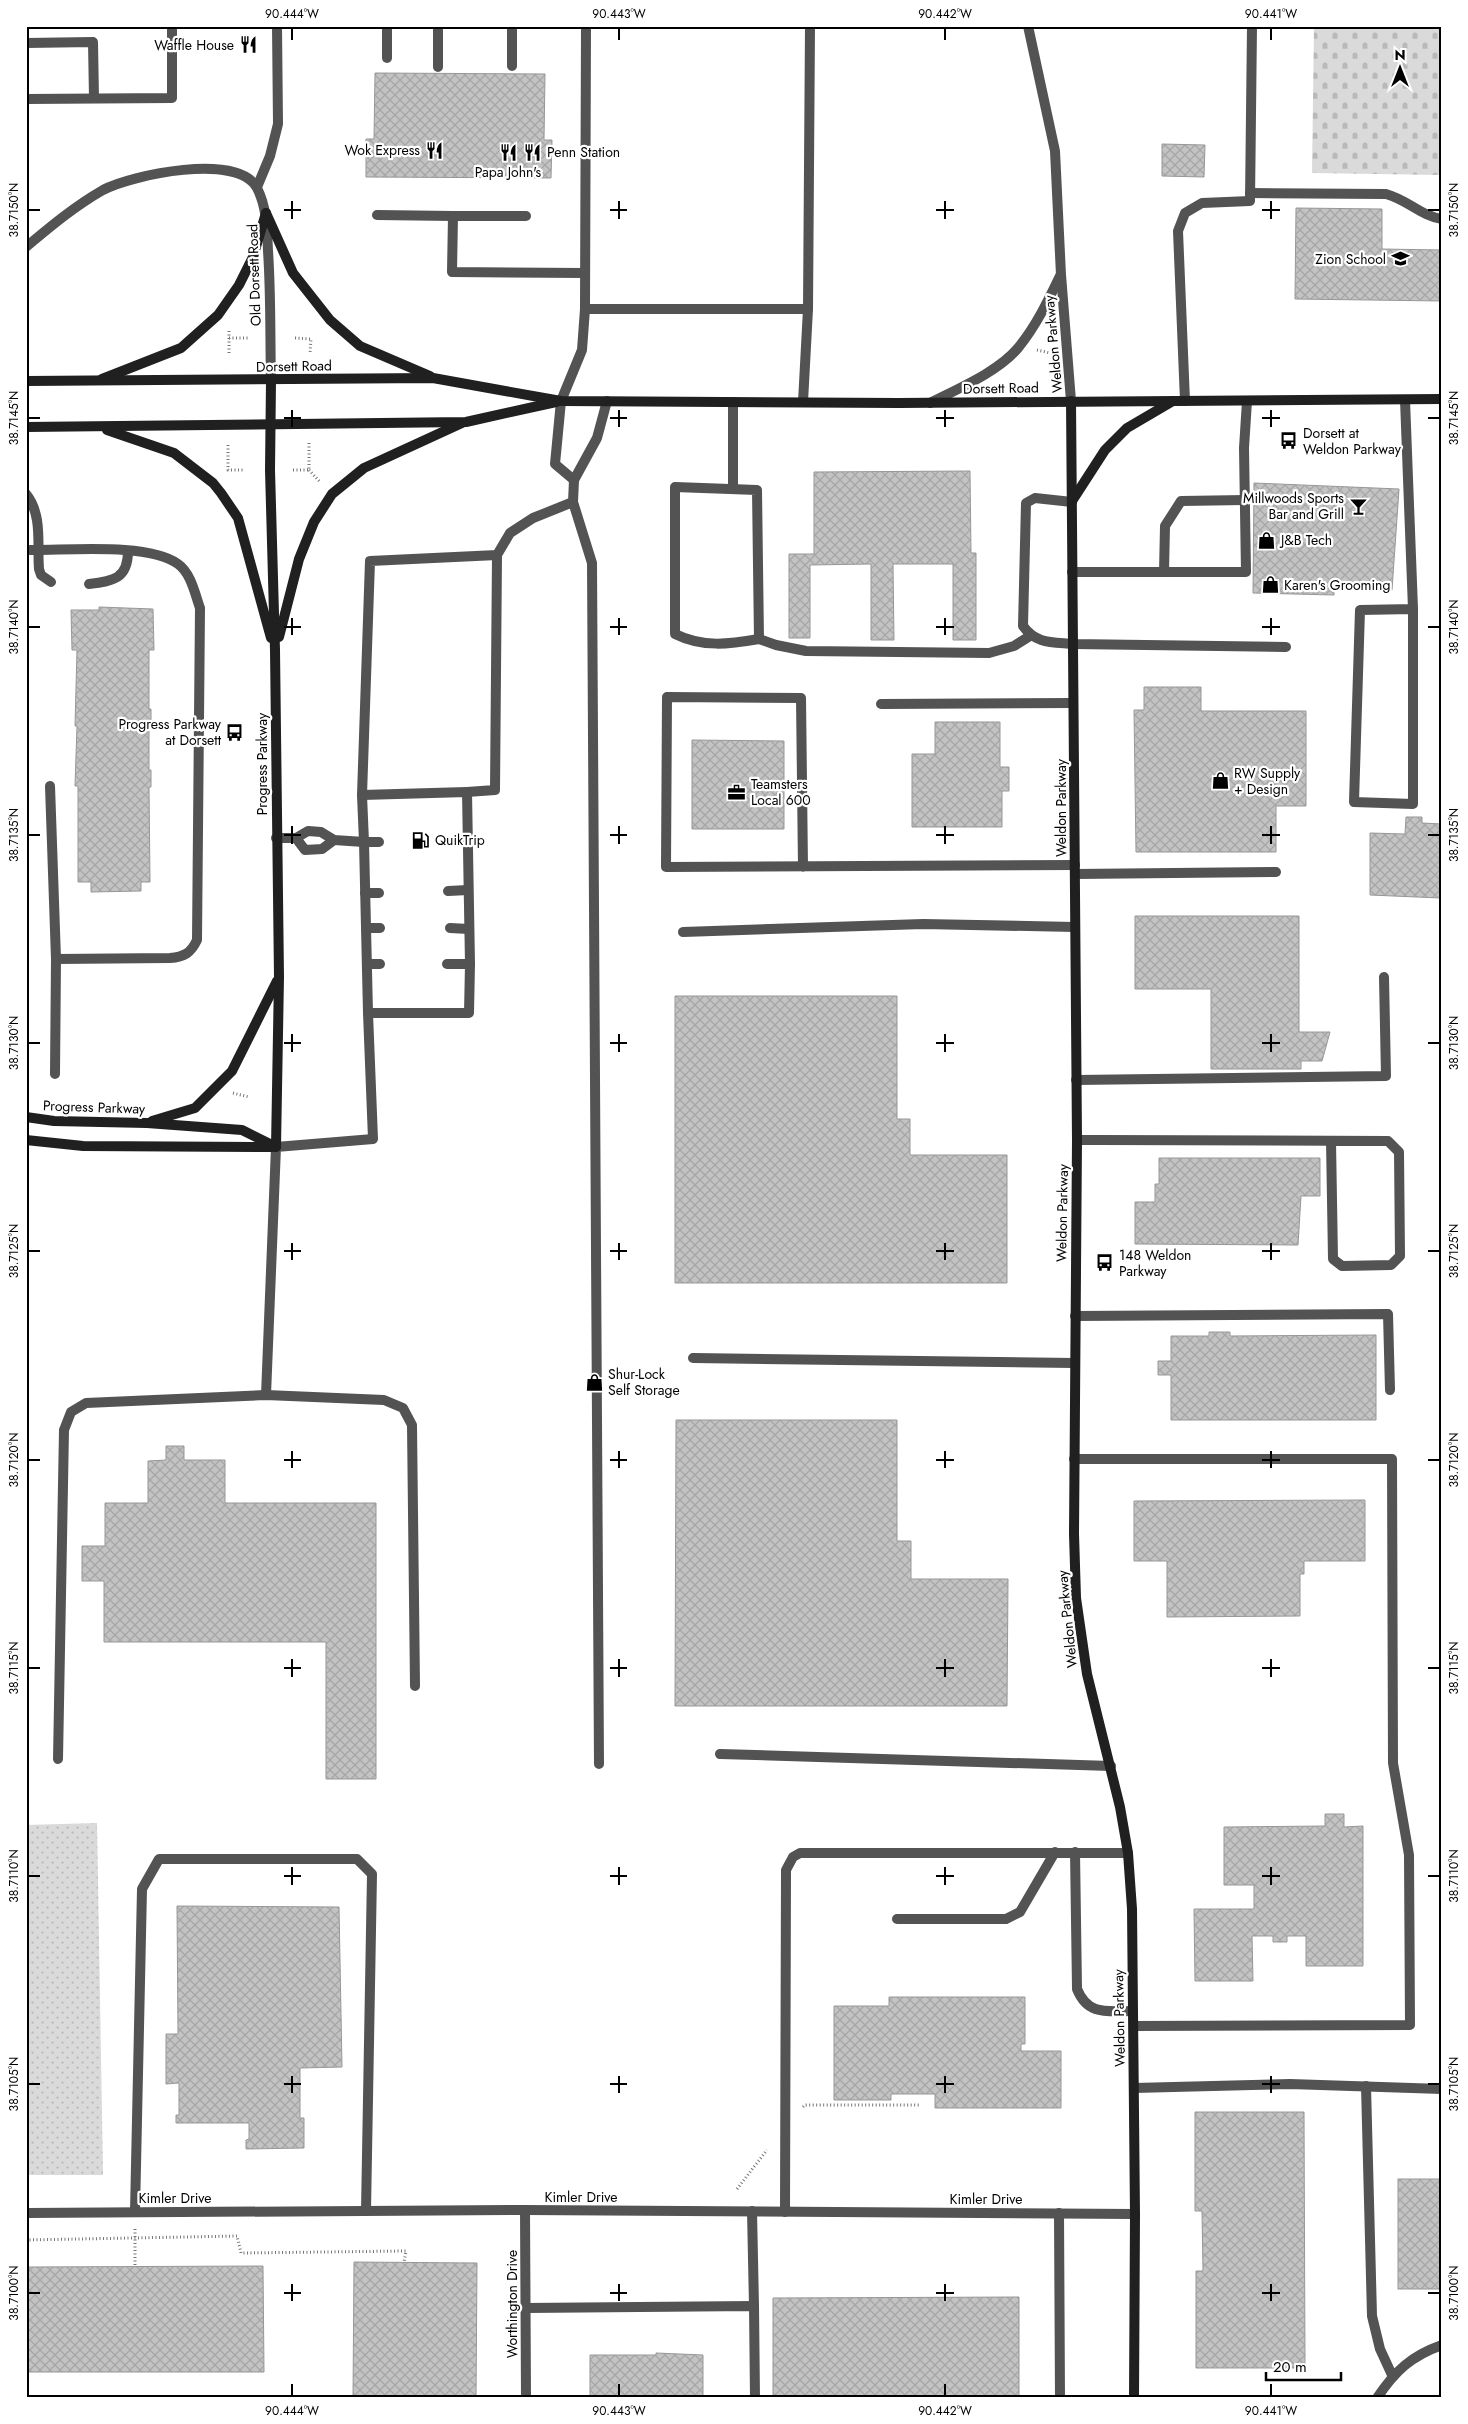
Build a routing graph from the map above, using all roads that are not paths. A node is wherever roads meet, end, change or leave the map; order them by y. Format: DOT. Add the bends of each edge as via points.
graph roads {
  1 [pos="172,26"];
  2 [pos="277,26"];
  3 [pos="387,26"];
  4 [pos="438,26"];
  5 [pos="512,26"];
  6 [pos="586,26"];
  7 [pos="810,26"];
  8 [pos="1028,26"];
  9 [pos="1252,26"];
  10 [pos="26,43"];
  11 [pos="387,58"];
  12 [pos="512,66"];
  13 [pos="438,67"];
  14 [pos="94,98"];
  15 [pos="26,99"];
  16 [pos="257,187"];
  17 [pos="1250,193"];
  18 [pos="266,213"];
  19 [pos="377,215"];
  20 [pos="454,216"];
  21 [pos="526,216"];
  22 [pos="1442,219"];
  23 [pos="26,247"];
  24 [pos="585,273"];
  25 [pos="1061,275"];
  26 [pos="585,309"];
  27 [pos="808,309"];
  28 [pos="433,378"];
  29 [pos="271,380"];
  30 [pos="26,381"];
  31 [pos="94,382"];
  32 [pos="1442,399"];
  33 [pos="1180,400"];
  34 [pos="1247,400"];
  35 [pos="1405,400"];
  36 [pos="561,401"];
  37 [pos="607,401"];
  38 [pos="1071,401"];
  39 [pos="733,402"];
  40 [pos="803,402"];
  41 [pos="930,403"];
  42 [pos="466,422"];
  43 [pos="271,423"];
  44 [pos="26,427"];
  45 [pos="100,427"];
  46 [pos="574,480"];
  47 [pos="734,488"];
  48 [pos="26,494"];
  49 [pos="1245,500"];
  50 [pos="573,502"];
  51 [pos="1072,502"];
  52 [pos="26,550"];
  53 [pos="38,550"];
  54 [pos="128,551"];
  55 [pos="496,556"];
  56 [pos="1072,572"];
  57 [pos="1164,572"];
  58 [pos="51,582"];
  59 [pos="89,584"];
  60 [pos="1413,609"];
  61 [pos="1030,636"];
  62 [pos="759,639"];
  63 [pos="1073,644"];
  64 [pos="1286,647"];
  65 [pos="275,650"];
  66 [pos="1074,703"];
  67 [pos="881,704"];
  68 [pos="50,786"];
  69 [pos="466,792"];
  70 [pos="362,794"];
  71 [pos="276,838"];
  72 [pos="296,838"];
  73 [pos="334,840"];
  74 [pos="364,842"];
  75 [pos="379,842"];
  76 [pos="446,842"];
  77 [pos="467,842"];
  78 [pos="803,866"];
  79 [pos="1075,870"];
  80 [pos="1276,872"];
  81 [pos="468,890"];
  82 [pos="448,891"];
  83 [pos="365,893"];
  84 [pos="379,893"];
  85 [pos="1075,927"];
  86 [pos="367,928"];
  87 [pos="380,928"];
  88 [pos="450,928"];
  89 [pos="470,929"];
  90 [pos="683,932"];
  91 [pos="56,959"];
  92 [pos="368,964"];
  93 [pos="380,964"];
  94 [pos="447,964"];
  95 [pos="470,964"];
  96 [pos="279,977"];
  97 [pos="1384,977"];
  98 [pos="368,1013"];
  99 [pos="55,1074"];
  100 [pos="1076,1080"];
  101 [pos="26,1118"];
  102 [pos="147,1123"];
  103 [pos="26,1140"];
  104 [pos="1077,1140"];
  105 [pos="1331,1141"];
  106 [pos="276,1147"];
  107 [pos="1075,1316"];
  108 [pos="693,1358"];
  109 [pos="1074,1363"];
  110 [pos="1390,1390"];
  111 [pos="266,1395"];
  112 [pos="1074,1459"];
  113 [pos="415,1686"];
  114 [pos="720,1754"];
  115 [pos="58,1759"];
  116 [pos="599,1764"];
  117 [pos="1111,1766"];
  118 [pos="1055,1852"];
  119 [pos="1075,1852"];
  120 [pos="1128,1853"];
  121 [pos="897,1919"];
  122 [pos="1133,2012"];
  123 [pos="1134,2026"];
  124 [pos="1366,2086"];
  125 [pos="1134,2088"];
  126 [pos="1442,2089"];
  127 [pos="525,2210"];
  128 [pos="366,2211"];
  129 [pos="752,2211"];
  130 [pos="135,2212"];
  131 [pos="785,2212"];
  132 [pos="26,2213"];
  133 [pos="1059,2214"];
  134 [pos="1135,2214"];
  135 [pos="754,2306"];
  136 [pos="525,2308"];
  137 [pos="1442,2345"];
  138 [pos="1392,2376"];
  139 [pos="526,2398"];
  140 [pos="755,2398"];
  141 [pos="1060,2398"];
  142 [pos="1134,2398"];
  143 [pos="1377,2398"];
  1 -- 14 [label="street" via="172,98"];
  2 -- 16 [label="street" via="278,124 270,156"];
  3 -- 11 [label="street"];
  4 -- 13 [label="street"];
  5 -- 12 [label="street"];
  6 -- 24 [label="street"];
  7 -- 27 [label="street"];
  8 -- 25 [label="street, Weldon Parkway" via="1055,151"];
  9 -- 17 [label="street"];
  10 -- 14 [label="street" via="93,42"];
  14 -- 15 [label="street"];
  16 -- 18 [label="street, Old Dorsett Road"];
  16 -- 23 [label="street" via="235,172 162,171 104,189 62,216"];
  17 -- 22 [label="street" via="1386,194 1401,198 1430,218"];
  17 -- 33 [label="street" via="1250,201 1202,203 1185,213 1178,231"];
  18 -- 28 [label="street" via="293,273 330,320 360,346"];
  18 -- 29 [label="street, Old Dorsett Road"];
  18 -- 31 [label="street" via="254,257 218,315 181,348"];
  19 -- 20 [label="street"];
  20 -- 21 [label="street"];
  20 -- 24 [label="street" via="452,272"];
  24 -- 26 [label="street"];
  25 -- 38 [label="street, Weldon Parkway"];
  25 -- 41 [label="street" via="1038,320 1016,350 981,377"];
  26 -- 27 [label="street"];
  26 -- 36 [label="street" via="582,350"];
  27 -- 40 [label="street"];
  28 -- 29 [label="street, Dorsett Road"];
  28 -- 36 [label="street, Dorsett Road"];
  29 -- 31 [label="street, Dorsett Road"];
  29 -- 43 [label="street, Progress Parkway"];
  30 -- 31 [label="street, Dorsett Road"];
  32 -- 35 [label="street, Dorsett Road"];
  33 -- 34 [label="street, Dorsett Road"];
  33 -- 38 [label="street, Dorsett Road"];
  33 -- 51 [label="street" via="1127,428 1105,450"];
  34 -- 35 [label="street, Dorsett Road"];
  34 -- 49 [label="street"];
  35 -- 60 [label="street"];
  36 -- 37 [label="street, Dorsett Road"];
  36 -- 42 [label="street, Dorsett Road"];
  36 -- 46 [label="street" via="555,464"];
  37 -- 39 [label="street, Dorsett Road"];
  37 -- 46 [label="street" via="597,438"];
  38 -- 41 [label="street, Dorsett Road"];
  38 -- 51 [label="street, Weldon Parkway"];
  39 -- 40 [label="street, Dorsett Road"];
  39 -- 47 [label="street"];
  40 -- 41 [label="street, Dorsett Road"];
  42 -- 43 [label="street, Dorsett Road"];
  42 -- 65 [label="street" via="364,468 332,494 314,522 299,559"];
  43 -- 45 [label="street, Dorsett Road"];
  43 -- 65 [label="street, Progress Parkway"];
  44 -- 45 [label="street, Dorsett Road"];
  45 -- 65 [label="street" via="174,453 222,492 238,518"];
  46 -- 50 [label="street"];
  47 -- 62 [label="street" via="757,490"];
  47 -- 62 [label="street" via="675,487 675,634 707,644"];
  48 -- 53 [label="street" via="37,521"];
  49 -- 57 [label="street" via="1181,501 1166,526"];
  49 -- 57 [label="street" via="1246,572"];
  50 -- 55 [label="street" via="533,518 510,533"];
  50 -- 116 [label="street" via="592,562"];
  51 -- 56 [label="street, Weldon Parkway"];
  51 -- 61 [label="street" via="1035,498 1026,503 1023,626"];
  52 -- 53 [label="street"];
  53 -- 54 [label="street"];
  53 -- 58 [label="street" via="41,575"];
  54 -- 59 [label="street" via="128,562 118,577 108,582"];
  54 -- 91 [label="street" via="161,555 180,565 193,586 200,608 197,940 192,951 181,957"];
  55 -- 69 [label="street" via="495,790"];
  55 -- 70 [label="street" via="370,561"];
  56 -- 57 [label="street"];
  56 -- 63 [label="street, Weldon Parkway"];
  60 -- 60 [label="street" via="1413,804 1354,802 1360,610"];
  61 -- 62 [label="street" via="1014,646 989,653 806,651"];
  61 -- 63 [label="street" via="1047,642"];
  63 -- 64 [label="street"];
  63 -- 66 [label="street, Weldon Parkway"];
  65 -- 71 [label="street, Progress Parkway"];
  66 -- 67 [label="street"];
  66 -- 79 [label="street, Weldon Parkway"];
  68 -- 91 [label="street"];
  69 -- 70 [label="street"];
  69 -- 77 [label="street"];
  70 -- 74 [label="street"];
  71 -- 72 [label="street"];
  71 -- 96 [label="street, Progress Parkway"];
  72 -- 73 [label="street" via="308,831 321,832"];
  72 -- 73 [label="street" via="305,850 322,849"];
  73 -- 74 [label="street"];
  74 -- 75 [label="street"];
  74 -- 83 [label="street"];
  76 -- 77 [label="street"];
  77 -- 81 [label="street"];
  78 -- 78 [label="street" via="801,698 667,698 666,867"];
  78 -- 79 [label="street"];
  79 -- 80 [label="street"];
  79 -- 85 [label="street, Weldon Parkway"];
  81 -- 82 [label="street"];
  81 -- 89 [label="street"];
  83 -- 84 [label="street"];
  83 -- 86 [label="street"];
  85 -- 90 [label="street" via="923,924"];
  85 -- 100 [label="street, Weldon Parkway"];
  86 -- 87 [label="street"];
  86 -- 92 [label="street"];
  88 -- 89 [label="street"];
  89 -- 95 [label="street"];
  91 -- 99 [label="street"];
  92 -- 93 [label="street"];
  92 -- 98 [label="street"];
  94 -- 95 [label="street"];
  95 -- 98 [label="street" via="469,1013"];
  96 -- 102 [label="street" via="232,1072 195,1108"];
  96 -- 106 [label="street, Progress Parkway"];
  97 -- 100 [label="street" via="1386,1076"];
  98 -- 106 [label="street" via="373,1139"];
  100 -- 104 [label="street, Weldon Parkway"];
  101 -- 102 [label="street, Progress Parkway" via="54,1122"];
  102 -- 106 [label="street, Progress Parkway" via="242,1130"];
  103 -- 106 [label="street" via="83,1146"];
  104 -- 105 [label="street"];
  104 -- 107 [label="street, Weldon Parkway"];
  105 -- 105 [label="street" via="1388,1141 1399,1152 1400,1256 1391,1265 1342,1266 1332,1259"];
  106 -- 111 [label="street"];
  107 -- 109 [label="street, Weldon Parkway"];
  107 -- 110 [label="street" via="1388,1314"];
  108 -- 109 [label="street"];
  109 -- 112 [label="street, Weldon Parkway"];
  111 -- 113 [label="street" via="384,1400 403,1408 412,1425"];
  111 -- 115 [label="street" via="86,1403 71,1412 64,1430"];
  112 -- 117 [label="street, Weldon Parkway" via="1076,1598 1087,1674"];
  112 -- 123 [label="street" via="1392,1459 1393,1763 1409,1855 1410,2025"];
  114 -- 117 [label="street"];
  117 -- 120 [label="street, Weldon Parkway"];
  118 -- 119 [label="street"];
  118 -- 121 [label="street" via="1020,1912 1006,1919"];
  118 -- 131 [label="street" via="800,1853 792,1857 786,1870"];
  119 -- 120 [label="street"];
  119 -- 122 [label="street" via="1077,1989 1082,2003 1090,2008"];
  120 -- 122 [label="street, Weldon Parkway"];
  122 -- 123 [label="street, Weldon Parkway"];
  123 -- 125 [label="street, Weldon Parkway"];
  124 -- 125 [label="street" via="1290,2084"];
  124 -- 126 [label="street"];
  124 -- 138 [label="street" via="1372,2316 1380,2349"];
  125 -- 134 [label="street, Weldon Parkway"];
  127 -- 128 [label="street, Kimler Drive"];
  127 -- 129 [label="street, Kimler Drive"];
  127 -- 136 [label="street, Worthington Drive"];
  128 -- 130 [label="street, Kimler Drive"];
  128 -- 130 [label="street" via="372,1874 356,1859 169,1859 159,1860 142,1889"];
  129 -- 131 [label="street, Kimler Drive"];
  129 -- 135 [label="street"];
  130 -- 132 [label="street, Kimler Drive"];
  131 -- 133 [label="street, Kimler Drive"];
  133 -- 134 [label="street, Kimler Drive"];
  133 -- 141 [label="street"];
  134 -- 142 [label="street, Weldon Parkway"];
  135 -- 136 [label="street"];
  135 -- 140 [label="street"];
  136 -- 139 [label="street, Worthington Drive"];
  137 -- 138 [label="street" via="1421,2352"];
  138 -- 143 [label="street"];
}
